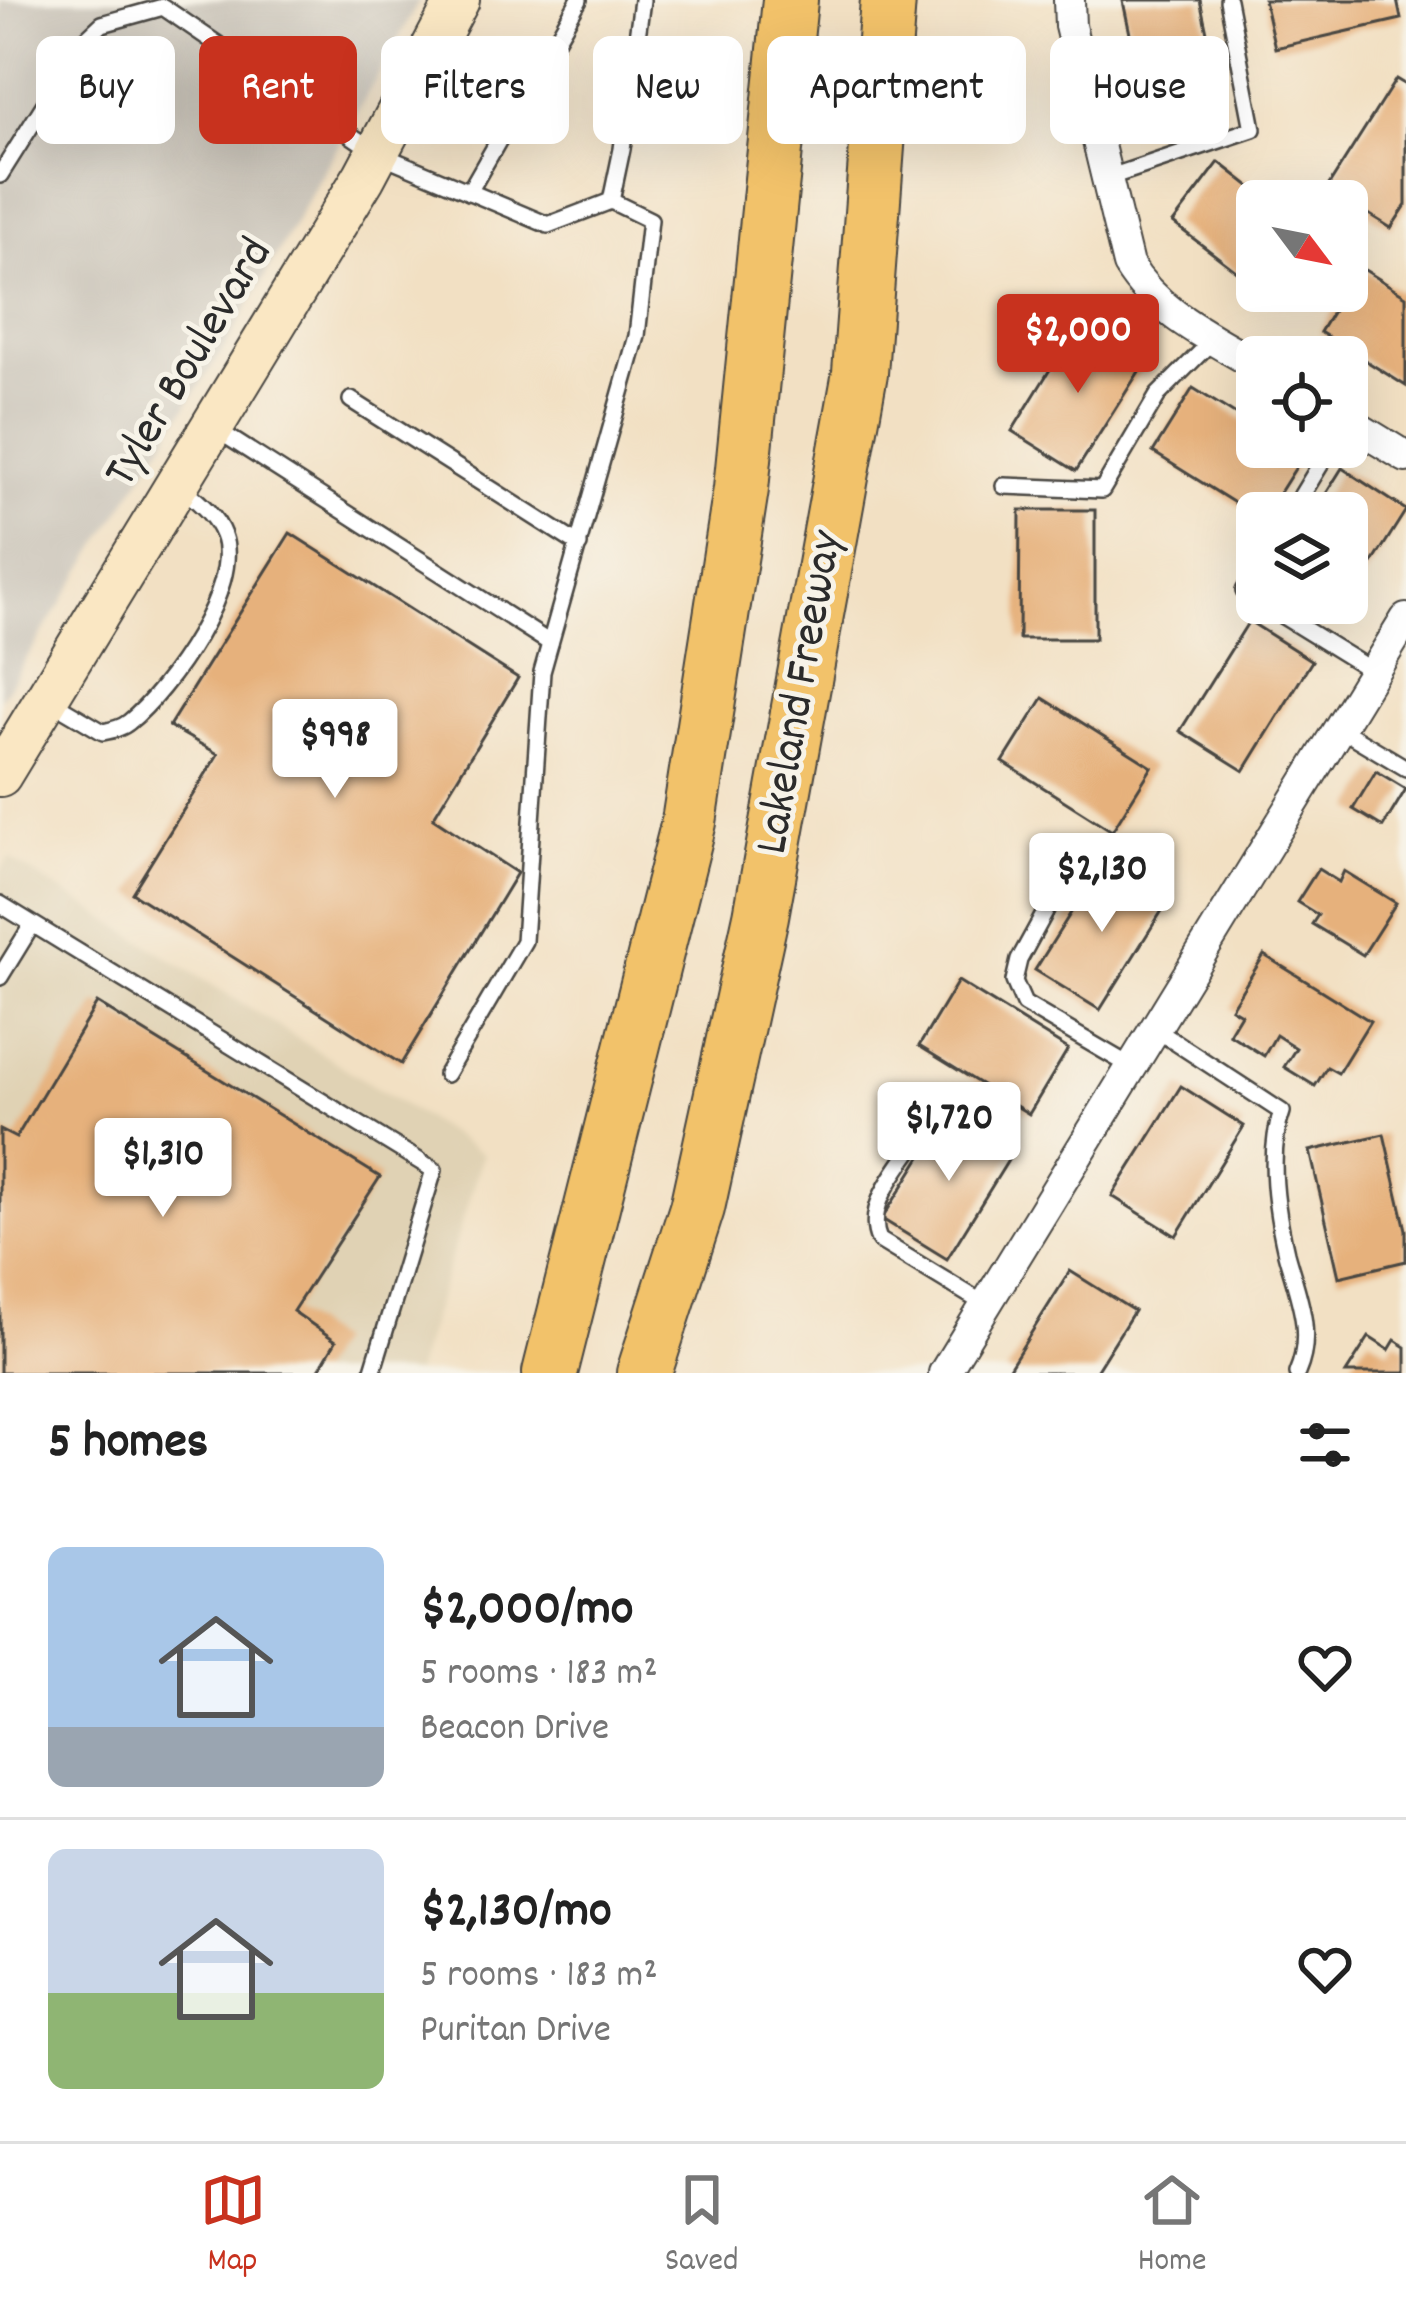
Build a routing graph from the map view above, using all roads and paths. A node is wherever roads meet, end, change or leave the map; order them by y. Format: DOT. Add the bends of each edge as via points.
graph roads {
  1 [pos="458,0"];
  2 [pos="579,0"];
  3 [pos="642,0"];
  4 [pos="790,0"];
  5 [pos="888,0"];
  6 [pos="1070,0"];
  7 [pos="1228,0"];
  8 [pos="377,153"];
  9 [pos="0,175"];
  10 [pos="1104,178"];
  11 [pos="469,192"];
  12 [pos="611,200"];
  13 [pos="1214,339"];
  14 [pos="1236,352"];
  15 [pos="351,400"];
  16 [pos="212,427"];
  17 [pos="1368,434"];
  18 [pos="1406,457"];
  19 [pos="178,484"];
  20 [pos="1004,485"];
  21 [pos="579,544"];
  22 [pos="1406,619"];
  23 [pos="1297,624"];
  24 [pos="550,643"];
  25 [pos="1374,672"];
  26 [pos="46,699"];
  27 [pos="1340,728"];
  28 [pos="1406,767"];
  29 [pos="0,775"];
  30 [pos="1059,887"];
  31 [pos="0,904"];
  32 [pos="32,926"];
  33 [pos="0,977"];
  34 [pos="1155,1029"];
  35 [pos="1132,1067"];
  36 [pos="446,1074"];
  37 [pos="921,1135"];
  38 [pos="986,1305"];
  39 [pos="372,1373"];
  40 [pos="550,1373"];
  41 [pos="644,1373"];
  42 [pos="944,1373"];
  43 [pos="1297,1373"];
  1 -- 8 [label="street, Tyler Boulevard"];
  2 -- 11 [label="lane"];
  3 -- 12 [label="lane"];
  4 -- 40 [label="highway, Lakeland Freeway" via="741,489 689,822"];
  5 -- 41 [label="highway, Lakeland Freeway" via="860,373 761,916 697,1208"];
  6 -- 10 [label="street"];
  7 -- 10 [label="lane" via="1253,129"];
  8 -- 9 [label="lane" via="163,7 102,24 85,40"];
  8 -- 11 [label="lane"];
  8 -- 16 [label="street, Tyler Boulevard"];
  10 -- 13 [label="street" via="1143,290"];
  11 -- 12 [label="lane" via="548,225"];
  12 -- 21 [label="lane" via="650,220 637,336"];
  13 -- 14 [label="street"];
  13 -- 20 [label="lane" via="1158,395 1102,490"];
  15 -- 21 [label="lane"];
  16 -- 19 [label="street, Tyler Boulevard"];
  16 -- 24 [label="lane"];
  17 -- 18 [label="street"];
  19 -- 26 [label="street, Tyler Boulevard"];
  19 -- 26 [label="lane" via="225,539 223,582 195,641 125,726 104,732"];
  21 -- 24 [label="lane"];
  22 -- 25 [label="street"];
  23 -- 25 [label="lane"];
  24 -- 36 [label="lane" via="524,941"];
  25 -- 27 [label="street"];
  26 -- 29 [label="street, Tyler Boulevard"];
  27 -- 28 [label="lane"];
  27 -- 34 [label="street"];
  30 -- 35 [label="lane" via="1014,981 1024,1004"];
  31 -- 32 [label="lane"];
  32 -- 33 [label="lane"];
  32 -- 39 [label="lane" via="434,1169"];
  34 -- 35 [label="street"];
  34 -- 43 [label="lane" via="1282,1112 1278,1202 1306,1338"];
  35 -- 38 [label="street"];
  37 -- 38 [label="lane" via="872,1224 879,1240"];
  38 -- 42 [label="street"];
}
